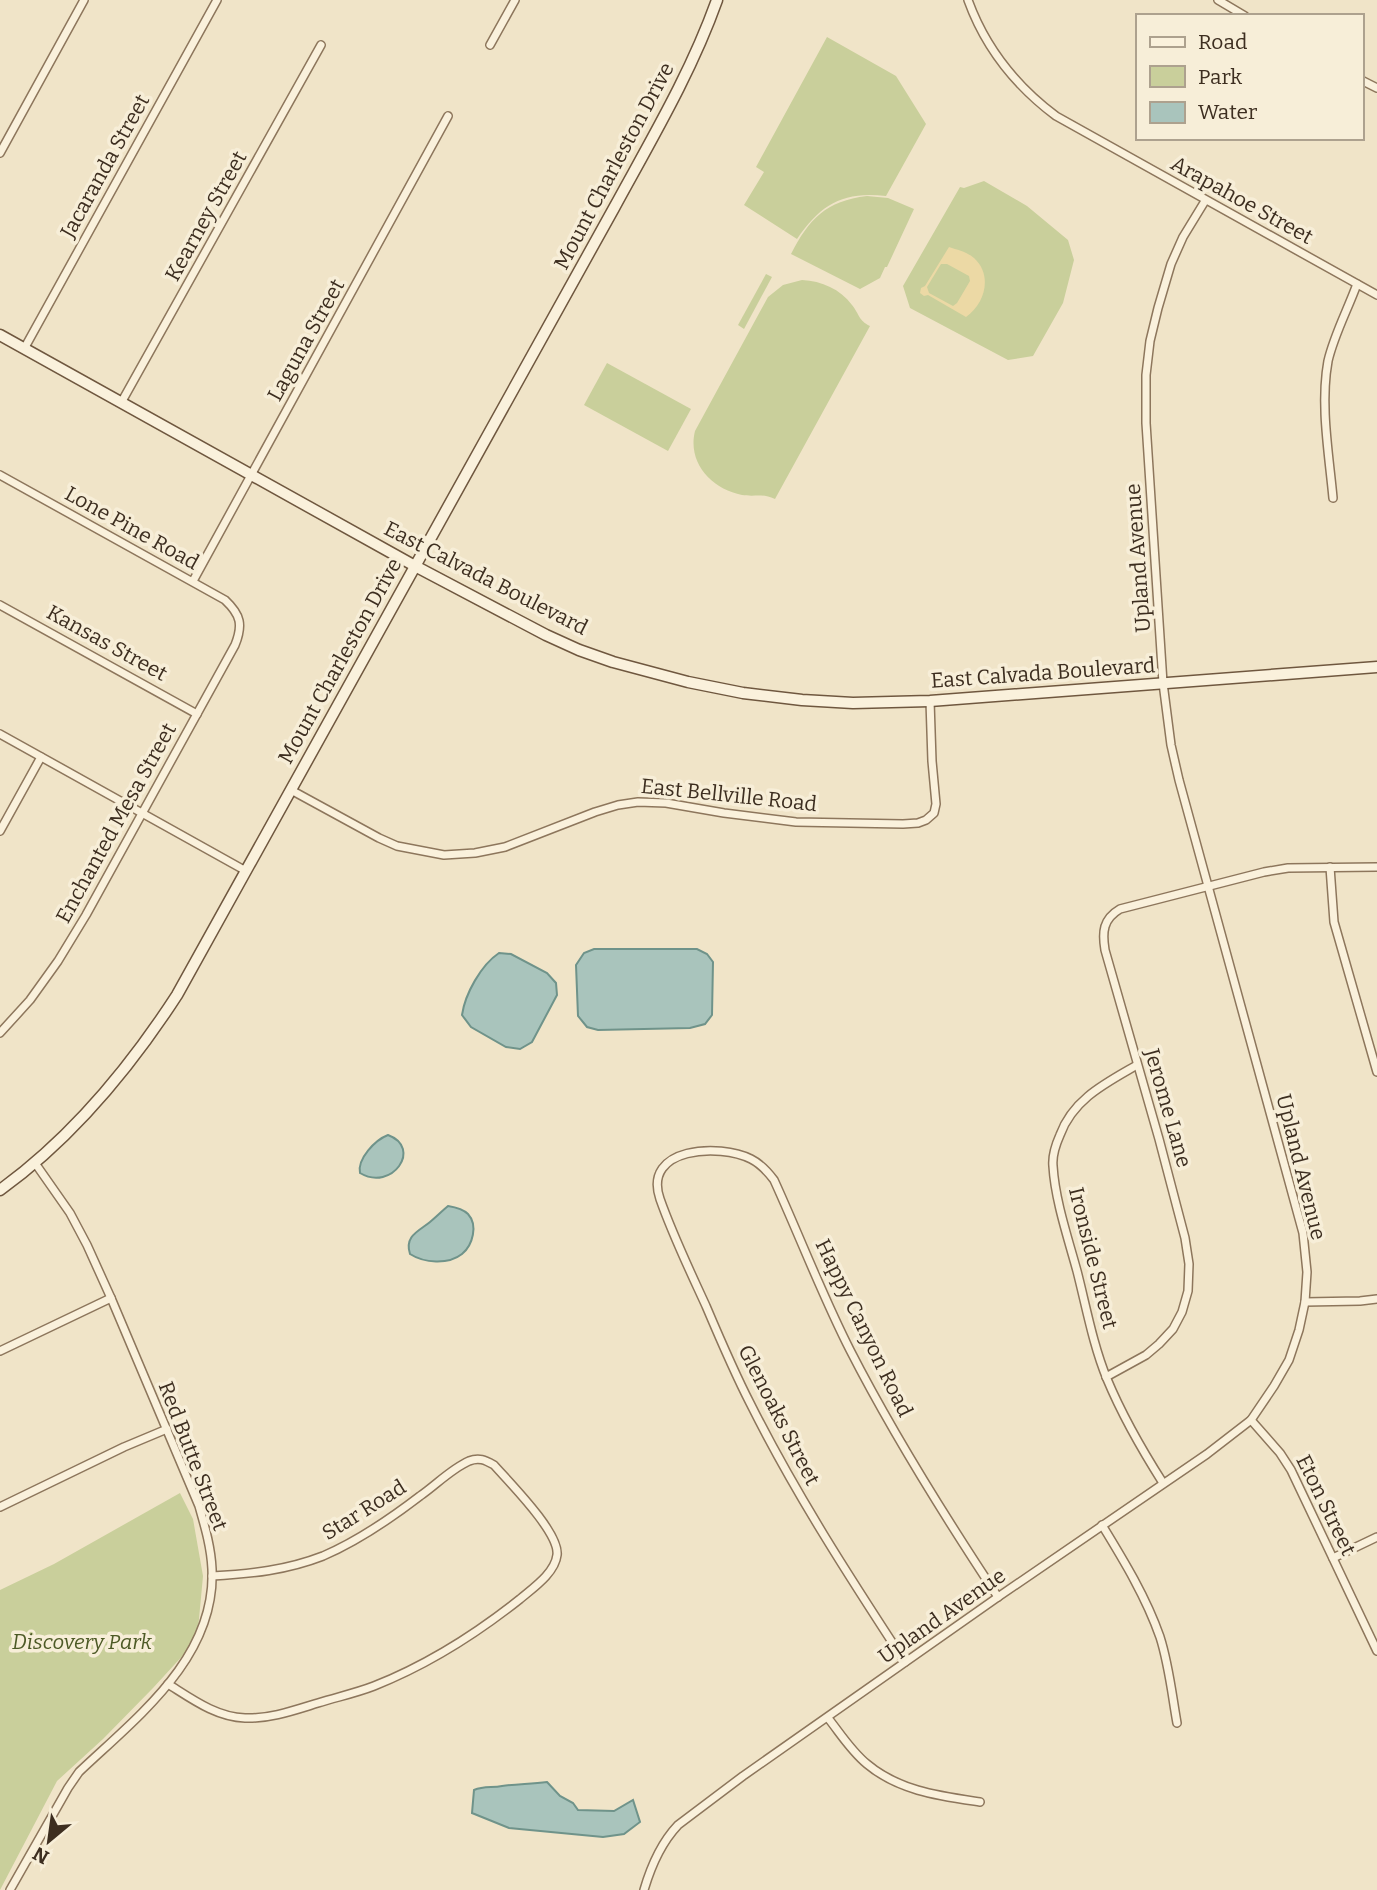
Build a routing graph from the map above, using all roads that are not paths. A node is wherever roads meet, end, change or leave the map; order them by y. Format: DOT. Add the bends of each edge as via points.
graph roads {
  1 [pos="84,0"];
  2 [pos="217,0"];
  3 [pos="515,0"];
  4 [pos="717,0"];
  5 [pos="968,0"];
  6 [pos="1218,0"];
  7 [pos="1242,14"];
  8 [pos="321,45"];
  9 [pos="490,45"];
  10 [pos="448,116"];
  11 [pos="0,153"];
  12 [pos="1205,201"];
  13 [pos="1357,284"];
  14 [pos="1377,295"];
  15 [pos="0,335"];
  16 [pos="24,349"];
  17 [pos="121,403"];
  18 [pos="0,475"];
  19 [pos="252,475"];
  20 [pos="1333,498"];
  21 [pos="415,566"];
  22 [pos="193,581"];
  23 [pos="0,605"];
  24 [pos="240,618"];
  25 [pos="1377,667"];
  26 [pos="1163,683"];
  27 [pos="930,701"];
  28 [pos="197,714"];
  29 [pos="0,734"];
  30 [pos="41,757"];
  31 [pos="291,790"];
  32 [pos="142,812"];
  33 [pos="0,831"];
  34 [pos="1330,867"];
  35 [pos="1377,867"];
  36 [pos="246,871"];
  37 [pos="1207,885"];
  38 [pos="0,1033"];
  39 [pos="1137,1065"];
  40 [pos="1377,1072"];
  41 [pos="35,1163"];
  42 [pos="661,1170"];
  43 [pos="0,1191"];
  44 [pos="111,1298"];
  45 [pos="1377,1299"];
  46 [pos="1305,1301"];
  47 [pos="0,1351"];
  48 [pos="1107,1377"];
  49 [pos="1251,1420"];
  50 [pos="167,1429"];
  51 [pos="1163,1483"];
  52 [pos="0,1507"];
  53 [pos="1101,1525"];
  54 [pos="1377,1537"];
  55 [pos="1333,1558"];
  56 [pos="212,1576"];
  57 [pos="998,1597"];
  58 [pos="1377,1651"];
  59 [pos="905,1662"];
  60 [pos="168,1684"];
  61 [pos="828,1718"];
  62 [pos="1177,1723"];
  63 [pos="979,1802"];
  64 [pos="10,1890"];
  65 [pos="644,1890"];
  1 -- 11 [label="street"];
  2 -- 16 [label="street, Jacaranda Street"];
  3 -- 9 [label="street"];
  4 -- 21 [label="main road, Mount Charleston Drive" via="680,88"];
  5 -- 12 [label="street, Arapahoe Street" via="1000,60 1036,101"];
  6 -- 7 [label="street"];
  8 -- 17 [label="street, Kearney Street"];
  10 -- 19 [label="street, Laguna Street"];
  12 -- 13 [label="street, Arapahoe Street"];
  12 -- 26 [label="street, Upland Avenue" via="1171,264 1150,341 1146,375"];
  13 -- 14 [label="street, Arapahoe Street"];
  13 -- 20 [label="street" via="1333,344 1325,387"];
  15 -- 16 [label="main road, East Calvada Boulevard"];
  16 -- 17 [label="main road, East Calvada Boulevard"];
  17 -- 19 [label="main road, East Calvada Boulevard"];
  18 -- 22 [label="street, Lone Pine Road"];
  19 -- 21 [label="main road, East Calvada Boulevard"];
  19 -- 22 [label="street, Laguna Street"];
  21 -- 27 [label="main road, East Calvada Boulevard" via="579,650 688,682 802,700"];
  21 -- 31 [label="main road, Mount Charleston Drive"];
  22 -- 24 [label="street, Lone Pine Road" via="225,600"];
  23 -- 28 [label="street, Kansas Street"];
  24 -- 28 [label="street, Enchanted Mesa Street" via="235,645"];
  25 -- 26 [label="main road, East Calvada Boulevard"];
  26 -- 27 [label="main road, East Calvada Boulevard"];
  26 -- 37 [label="street, Upland Avenue" via="1171,745"];
  27 -- 31 [label="street, East Bellville Road" via="936,804 934,813 918,823 796,822 638,802 595,812 505,847 457,855 397,846"];
  28 -- 32 [label="street, Enchanted Mesa Street"];
  29 -- 30 [label="street"];
  30 -- 32 [label="street"];
  30 -- 33 [label="street"];
  31 -- 36 [label="main road, Mount Charleston Drive"];
  32 -- 36 [label="street"];
  32 -- 38 [label="street, Enchanted Mesa Street" via="58,961"];
  34 -- 35 [label="street"];
  34 -- 37 [label="street" via="1288,868"];
  34 -- 40 [label="street" via="1334,922"];
  36 -- 41 [label="main road, Mount Charleston Drive" via="150,1036 91,1108"];
  37 -- 39 [label="street, Jerome Lane" via="1120,909 1104,928 1105,950"];
  37 -- 46 [label="street, Upland Avenue" via="1303,1233"];
  39 -- 48 [label="street, Jerome Lane" via="1185,1238 1189,1282 1173,1329 1146,1354"];
  39 -- 48 [label="street, Ironside Street" via="1080,1101 1060,1134 1053,1157 1060,1207"];
  41 -- 43 [label="main road, Mount Charleston Drive"];
  41 -- 44 [label="street, Red Butte Street" via="71,1213"];
  42 -- 57 [label="street, Happy Canyon Road" via="672,1159 713,1150 752,1159 774,1180 850,1350 904,1449"];
  42 -- 59 [label="street, Glenoaks Street" via="660,1199 749,1401 813,1518"];
  44 -- 47 [label="street"];
  44 -- 50 [label="street, Red Butte Street"];
  45 -- 46 [label="street"];
  46 -- 49 [label="street, Upland Avenue" via="1289,1360"];
  48 -- 51 [label="street, Ironside Street"];
  49 -- 51 [label="street, Upland Avenue"];
  49 -- 55 [label="street, Eton Street" via="1292,1470"];
  50 -- 52 [label="street"];
  50 -- 56 [label="street, Red Butte Street" via="199,1506"];
  51 -- 53 [label="street, Upland Avenue"];
  53 -- 57 [label="street, Upland Avenue"];
  53 -- 62 [label="street" via="1147,1604 1160,1639"];
  54 -- 55 [label="street"];
  55 -- 58 [label="street, Eton Street"];
  56 -- 60 [label="street, Red Butte Street" via="203,1628"];
  56 -- 60 [label="street, Star Road" via="258,1574 324,1555 355,1541 448,1474 477,1459 494,1465 550,1530 558,1554 534,1587 486,1625 428,1661 371,1687 295,1710 248,1718 214,1711"];
  57 -- 59 [label="street, Upland Avenue"];
  59 -- 61 [label="street, Upland Avenue"];
  60 -- 64 [label="street, Red Butte Street" via="79,1772"];
  61 -- 63 [label="street" via="867,1764 891,1780 911,1789"];
  61 -- 65 [label="street, Upland Avenue" via="678,1825 655,1860"];
}
